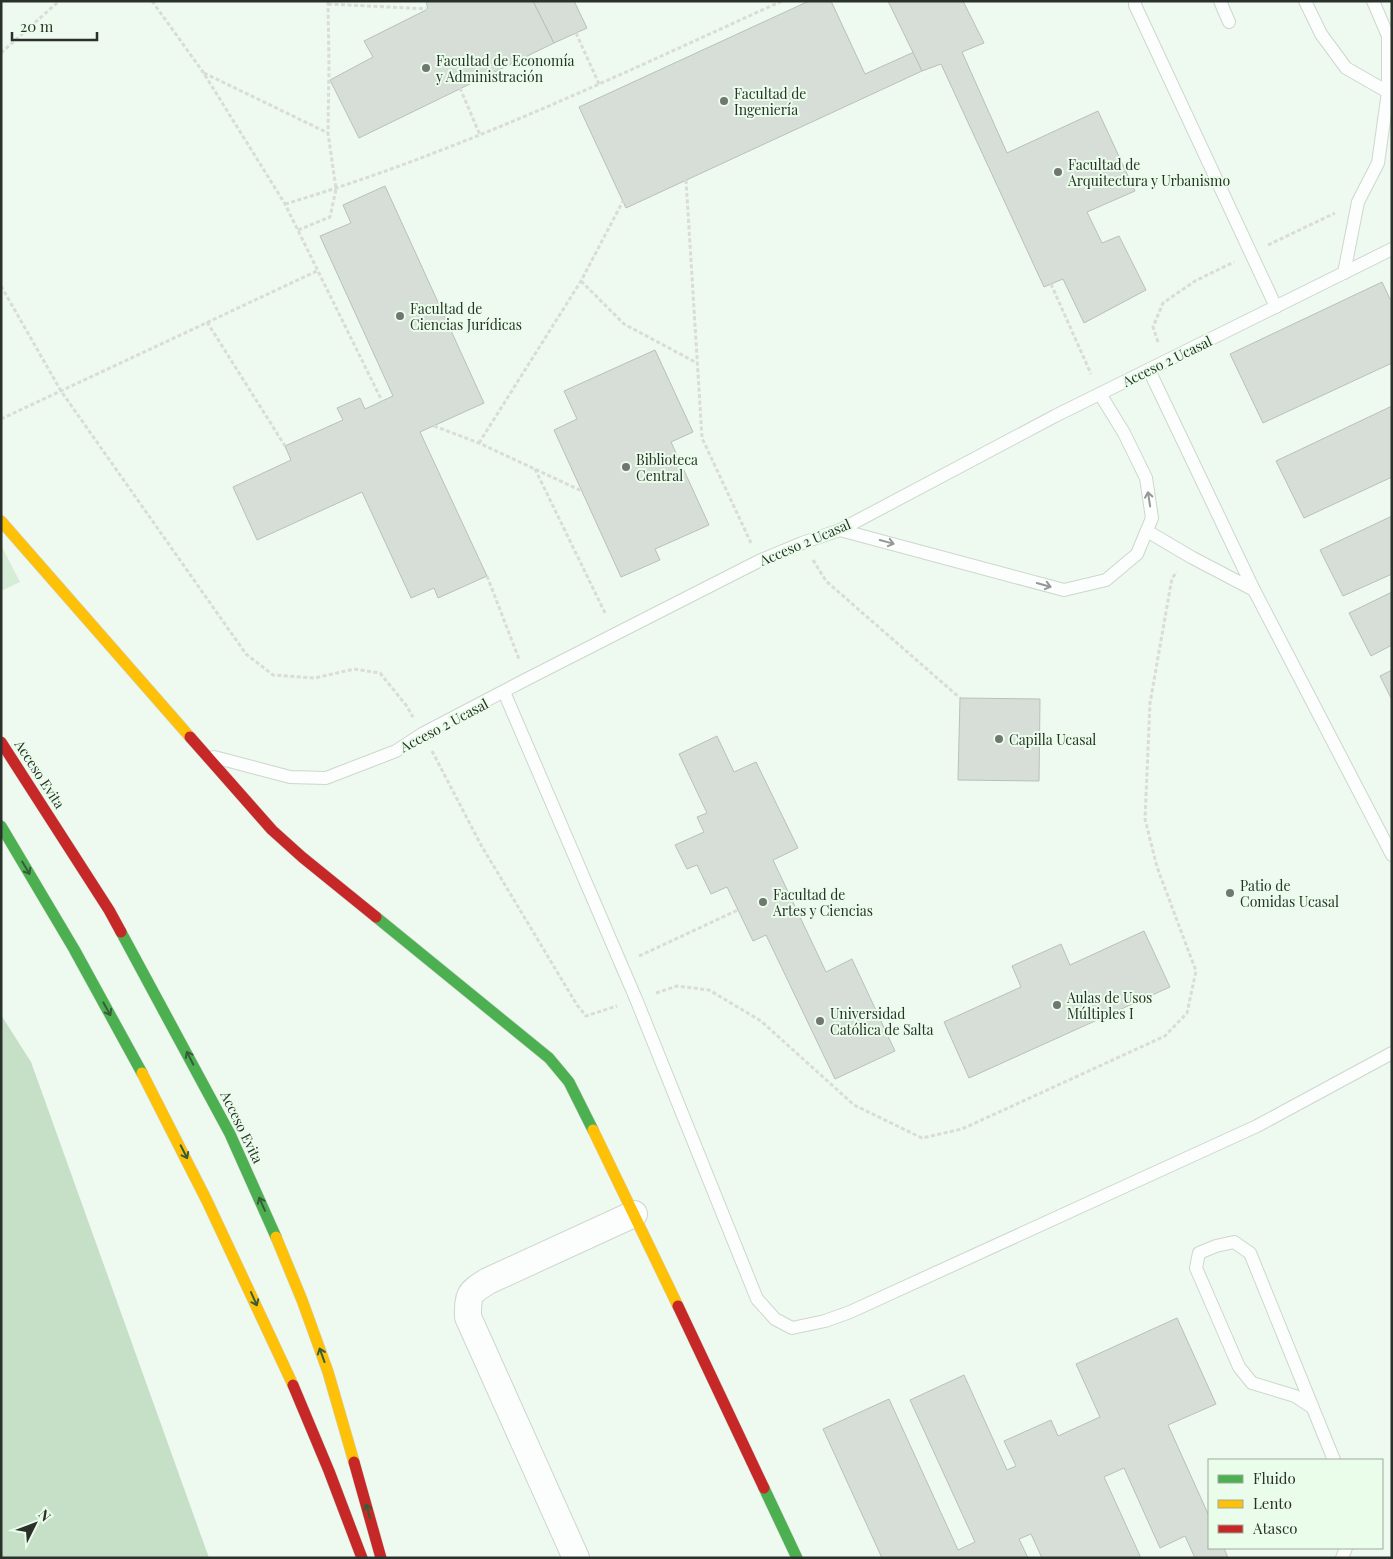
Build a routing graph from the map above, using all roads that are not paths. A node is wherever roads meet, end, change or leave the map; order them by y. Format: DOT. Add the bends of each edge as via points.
graph roads {
  1 [pos="1135,1"];
  2 [pos="1220,1"];
  3 [pos="1305,1"];
  4 [pos="1373,1"];
  5 [pos="1229,22"];
  6 [pos="1388,92"];
  7 [pos="1392,249"];
  8 [pos="1344,273"];
  9 [pos="1276,306"];
  10 [pos="1149,370"];
  11 [pos="1100,394"];
  12 [pos="1,521"];
  13 [pos="840,530"];
  14 [pos="1146,531"];
  15 [pos="1254,590"];
  16 [pos="504,692"];
  17 [pos="1,742"];
  18 [pos="207,756"];
  19 [pos="1,826"];
  20 [pos="1392,854"];
  21 [pos="1392,1053"];
  22 [pos="634,1214"];
  23 [pos="1313,1408"];
  24 [pos="1334,1459"];
  25 [pos="362,1558"];
  26 [pos="380,1558"];
  27 [pos="576,1558"];
  28 [pos="797,1558"];
  1 -- 9 [label="lane"];
  2 -- 5 [label="lane"];
  3 -- 6 [label="lane" via="1321,34 1346,68"];
  4 -- 6 [label="lane" via="1388,36"];
  6 -- 8 [label="lane" via="1378,162 1358,202"];
  7 -- 8 [label="lane, Acceso 2 Ucasal"];
  8 -- 9 [label="lane, Acceso 2 Ucasal"];
  9 -- 10 [label="lane, Acceso 2 Ucasal"];
  10 -- 11 [label="lane, Acceso 2 Ucasal"];
  10 -- 15 [label="lane"];
  11 -- 13 [label="lane, Acceso 2 Ucasal"];
  14 -- 11 [label="lane, one-way" via="1152,518 1146,478"];
  12 -- 18 [label="main road"];
  13 -- 14 [label="lane, one-way" via="1064,590 1106,580 1137,554"];
  13 -- 16 [label="lane, Acceso 2 Ucasal" via="759,561"];
  14 -- 15 [label="lane"];
  15 -- 20 [label="lane"];
  16 -- 18 [label="lane, Acceso 2 Ucasal" via="396,751 326,778 290,777"];
  16 -- 21 [label="lane" via="636,999 756,1298 775,1319 792,1328 850,1312 1257,1126"];
  26 -- 17 [label="main road, Acceso Evita, one-way" via="328,1372 292,1274 230,1134 109,910"];
  18 -- 22 [label="main road" via="272,830 302,857 549,1058 569,1082"];
  19 -- 25 [label="main road, one-way" via="138,1064 196,1175 306,1413"];
  22 -- 27 [label="street" via="488,1281 468,1298 468,1317"];
  22 -- 28 [label="main road"];
  23 -- 23 [label="lane" via="1250,1253 1234,1242 1199,1253 1196,1268 1239,1367 1252,1383 1295,1396"];
  23 -- 24 [label="lane"];
}
